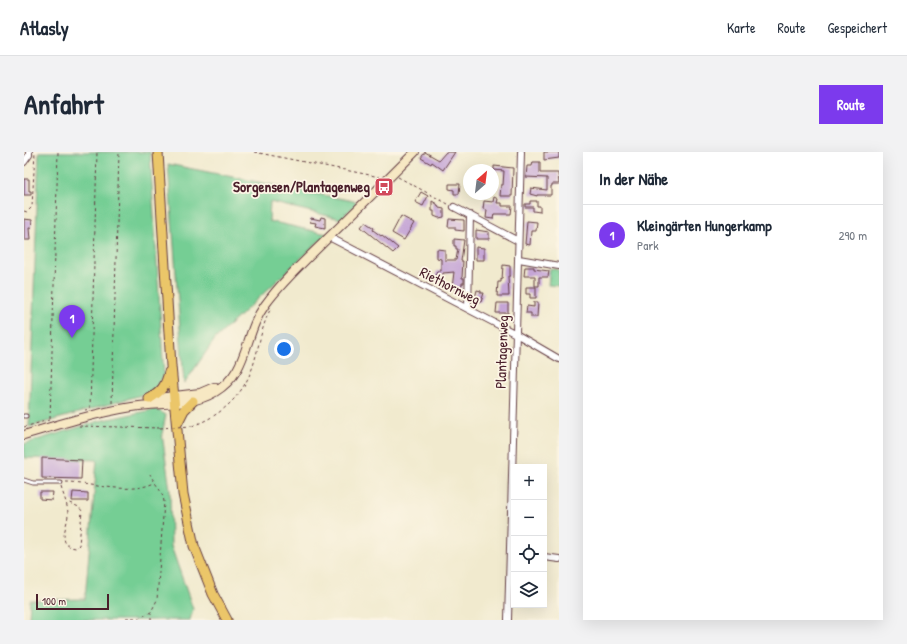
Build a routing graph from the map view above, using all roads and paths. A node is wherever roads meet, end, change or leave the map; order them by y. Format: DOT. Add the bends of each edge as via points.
graph roads {
  1 [pos="29,152"];
  2 [pos="35,152"];
  3 [pos="58,152"];
  4 [pos="97,152"];
  5 [pos="119,152"];
  6 [pos="158,152"];
  7 [pos="254,152"];
  8 [pos="415,152"];
  9 [pos="521,152"];
  10 [pos="24,162"];
  11 [pos="393,174"];
  12 [pos="386,182"];
  13 [pos="454,207"];
  14 [pos="24,211"];
  15 [pos="470,215"];
  16 [pos="329,238"];
  17 [pos="518,241"];
  18 [pos="519,259"];
  19 [pos="559,266"];
  20 [pos="272,307"];
  21 [pos="468,310"];
  22 [pos="516,334"];
  23 [pos="246,351"];
  24 [pos="559,358"];
  25 [pos="171,366"];
  26 [pos="149,399"];
  27 [pos="174,399"];
  28 [pos="193,401"];
  29 [pos="114,410"];
  30 [pos="83,411"];
  31 [pos="51,423"];
  32 [pos="176,424"];
  33 [pos="84,425"];
  34 [pos="24,427"];
  35 [pos="24,435"];
  36 [pos="150,474"];
  37 [pos="24,480"];
  38 [pos="61,483"];
  39 [pos="154,483"];
  40 [pos="67,502"];
  41 [pos="512,536"];
  42 [pos="547,557"];
  43 [pos="559,559"];
  44 [pos="511,570"];
  45 [pos="151,612"];
  46 [pos="126,618"];
  47 [pos="151,620"];
  48 [pos="227,620"];
  49 [pos="508,620"];
  1 -- 10 [label="street"];
  2 -- 14 [label="path" via="32,207 27,212"];
  3 -- 31 [label="path"];
  4 -- 30 [label="path" via="90,409"];
  5 -- 29 [label="path"];
  6 -- 25 [label="main road"];
  7 -- 12 [label="path" via="380,176"];
  8 -- 11 [label="main road"];
  9 -- 17 [label="street, Plantagenweg"];
  11 -- 12 [label="main road"];
  11 -- 13 [label="path"];
  12 -- 16 [label="main road"];
  13 -- 15 [label="street"];
  15 -- 17 [label="street"];
  15 -- 21 [label="street"];
  16 -- 21 [label="street, Riethornweg"];
  16 -- 23 [label="main road" via="276,290 263,307"];
  17 -- 18 [label="street, Plantagenweg"];
  18 -- 19 [label="street"];
  18 -- 22 [label="street, Plantagenweg"];
  20 -- 33 [label="path, bridge" via="264,322 253,365 243,388 219,413 192,426 160,428"];
  21 -- 22 [label="street, Riethornweg"];
  22 -- 24 [label="street, Riethornweg"];
  22 -- 41 [label="street, Plantagenweg"];
  23 -- 27 [label="main road" via="234,371 225,380 200,393"];
  23 -- 28 [label="main road" via="236,373 227,383 215,392"];
  25 -- 26 [label="main road" via="164,388"];
  25 -- 27 [label="main road"];
  26 -- 27 [label="main road"];
  26 -- 29 [label="main road"];
  27 -- 28 [label="main road"];
  27 -- 29 [label="main road"];
  27 -- 32 [label="main road"];
  28 -- 32 [label="main road"];
  29 -- 31 [label="main road"];
  31 -- 34 [label="path"];
  31 -- 35 [label="main road"];
  32 -- 48 [label="main road" via="183,494 194,546 213,594"];
  36 -- 39 [label="path"];
  37 -- 38 [label="lane" via="33,483"];
  38 -- 39 [label="path" via="126,489"];
  38 -- 40 [label="path"];
  39 -- 45 [label="path" via="161,491 164,502 156,600"];
  40 -- 40 [label="path" via="64,541 70,547 76,548 79,545 82,511"];
  42 -- 43 [label="street"];
  44 -- 49 [label="street, Plantagenweg"];
  45 -- 46 [label="path" via="139,618"];
  45 -- 47 [label="path"];
}
